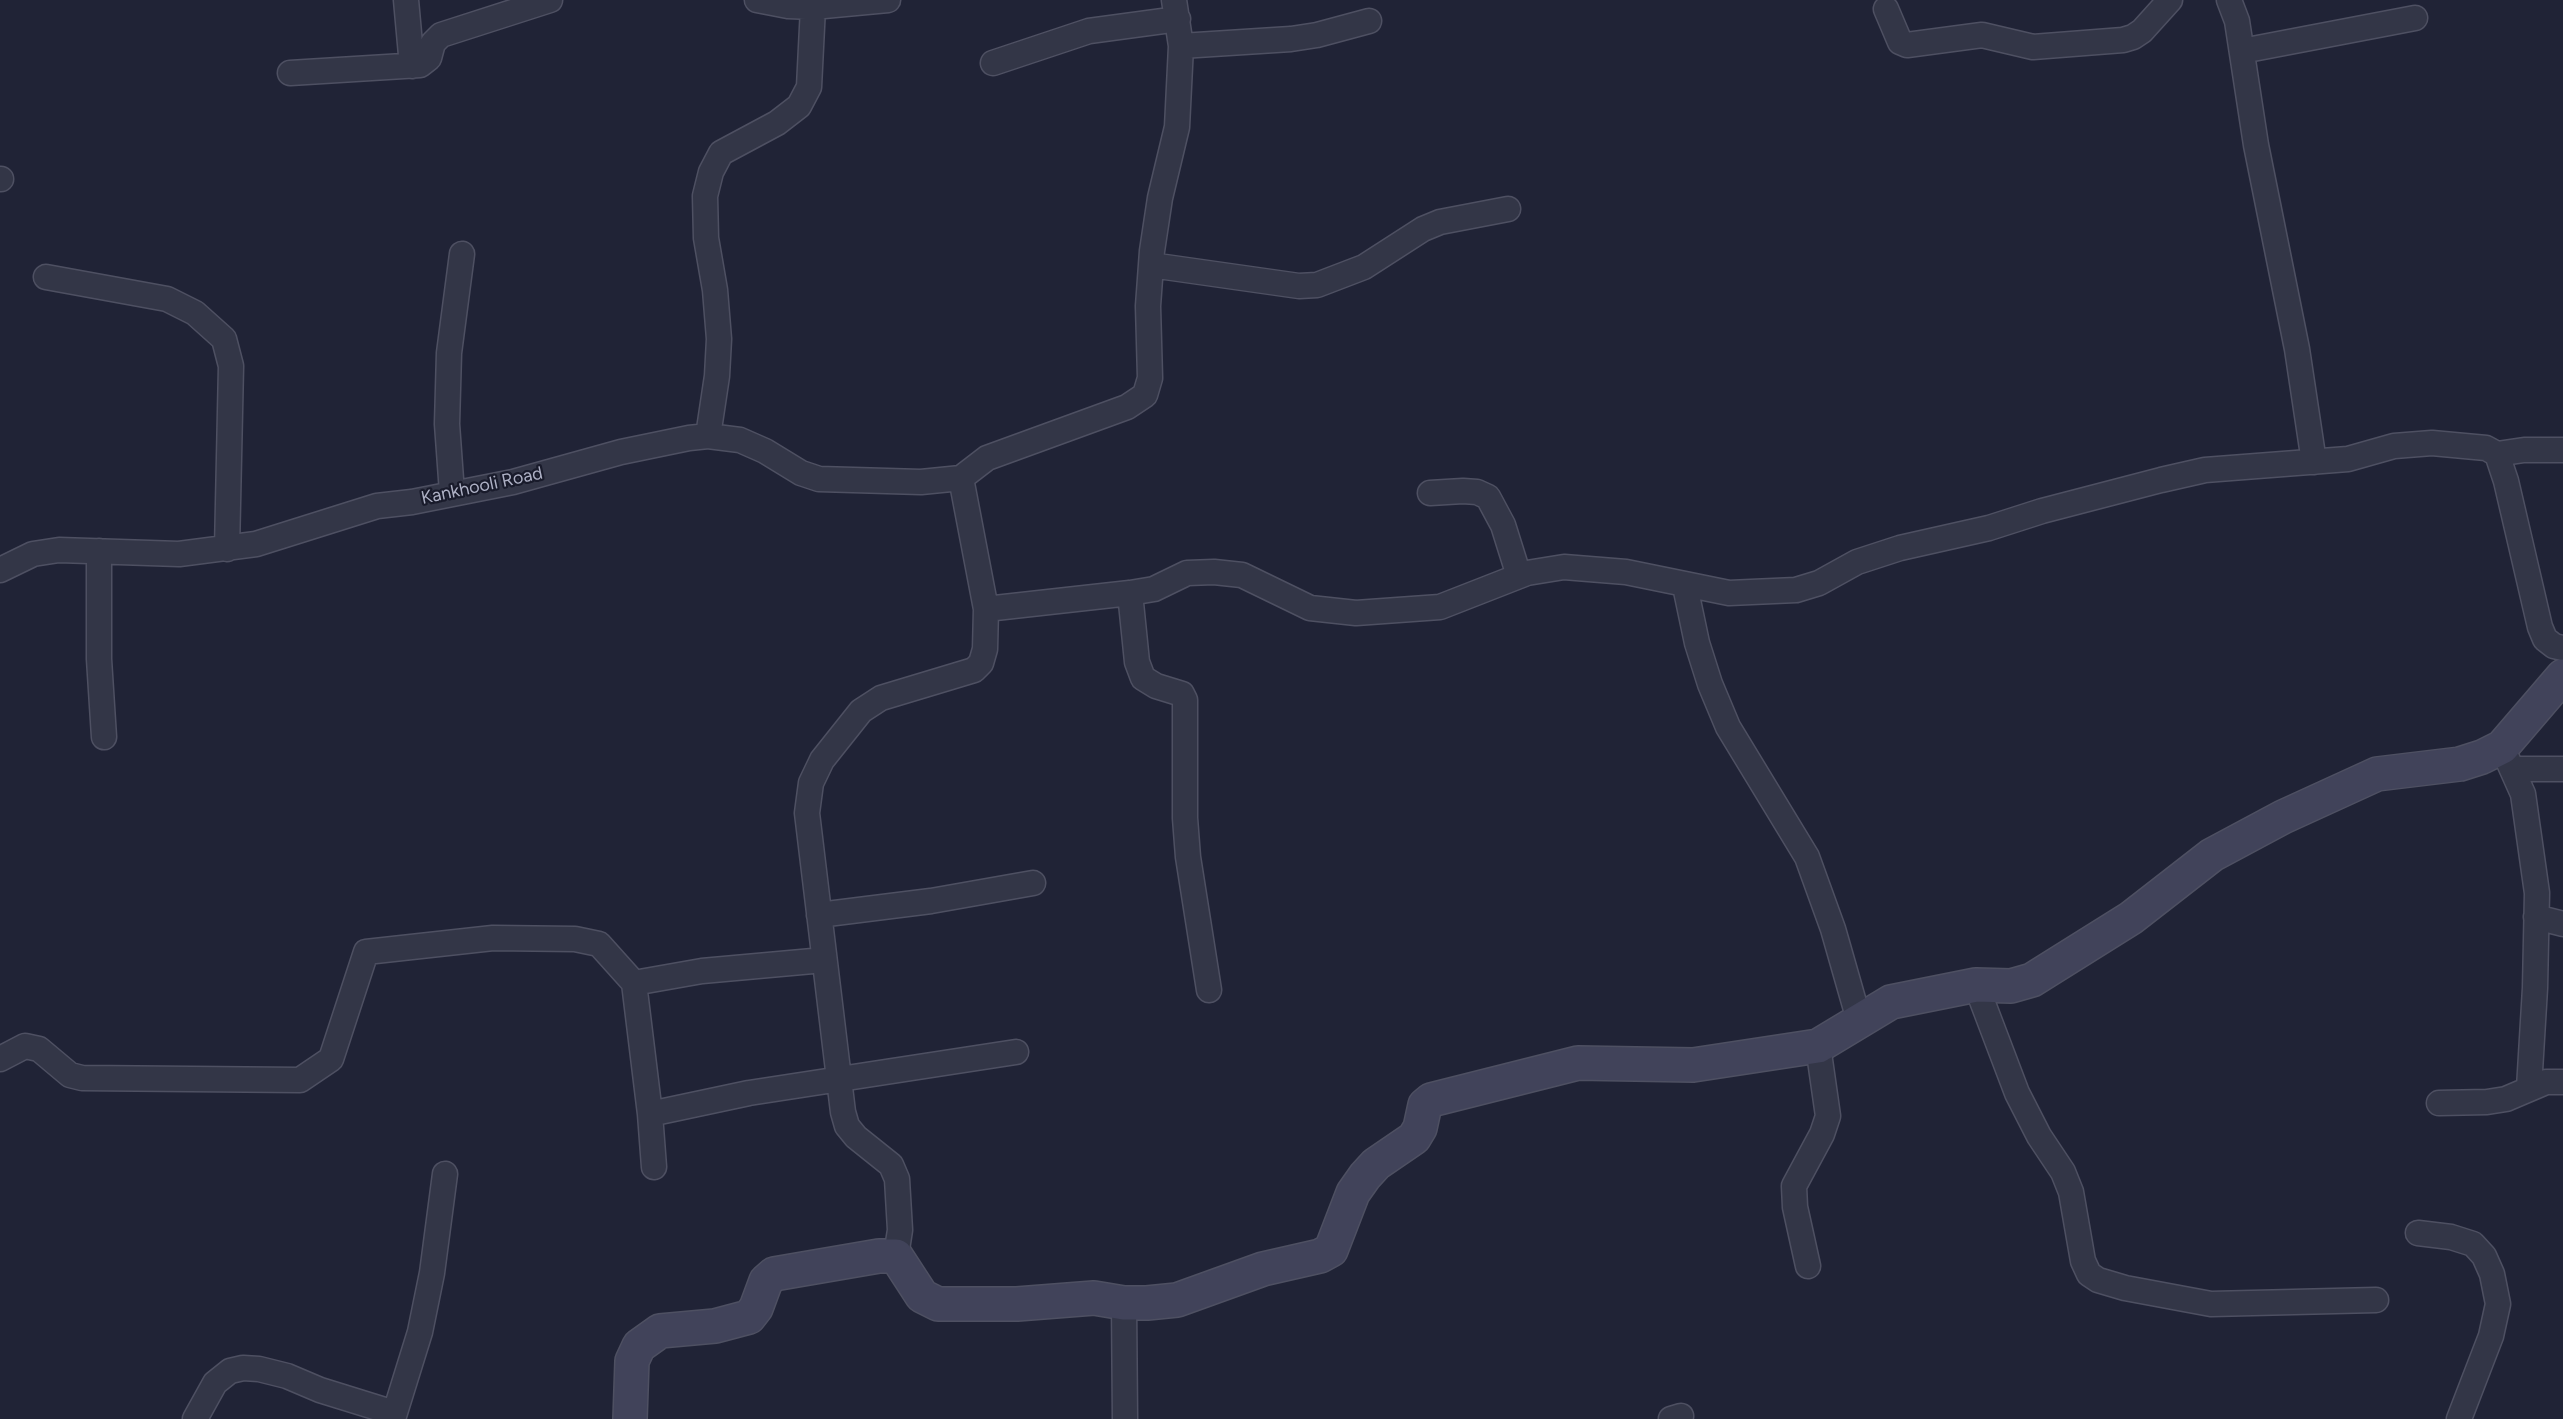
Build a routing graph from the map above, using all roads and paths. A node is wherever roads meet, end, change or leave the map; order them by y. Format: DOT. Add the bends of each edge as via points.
graph roads {
  1 [pos="406,0"];
  2 [pos="550,0"];
  3 [pos="757,0"];
  4 [pos="888,0"];
  5 [pos="2170,0"];
  6 [pos="2229,0"];
  7 [pos="813,8"];
  8 [pos="1176,9"];
  9 [pos="1886,9"];
  10 [pos="2415,18"];
  11 [pos="1369,21"];
  12 [pos="1181,46"];
  13 [pos="2242,51"];
  14 [pos="993,63"];
  15 [pos="412,66"];
  16 [pos="290,73"];
  17 [pos="1508,209"];
  18 [pos="462,254"];
  19 [pos="1151,265"];
  20 [pos="46,277"];
  21 [pos="708,436"];
  22 [pos="2563,450"];
  23 [pos="2497,454"];
  24 [pos="2314,462"];
  25 [pos="961,478"];
  26 [pos="452,493"];
  27 [pos="1430,493"];
  28 [pos="226,549"];
  29 [pos="99,551"];
  30 [pos="0,570"];
  31 [pos="1519,576"];
  32 [pos="1686,586"];
  33 [pos="1130,593"];
  34 [pos="986,609"];
  35 [pos="2563,648"];
  36 [pos="2563,676"];
  37 [pos="104,737"];
  38 [pos="2507,758"];
  39 [pos="2563,769"];
  40 [pos="1033,882"];
  41 [pos="819,915"];
  42 [pos="2536,917"];
  43 [pos="2563,924"];
  44 [pos="824,960"];
  45 [pos="634,983"];
  46 [pos="1976,985"];
  47 [pos="1209,990"];
  48 [pos="1859,1020"];
  49 [pos="1818,1046"];
  50 [pos="1016,1052"];
  51 [pos="0,1059"];
  52 [pos="839,1081"];
  53 [pos="2563,1082"];
  54 [pos="2529,1088"];
  55 [pos="2439,1103"];
  56 [pos="651,1114"];
  57 [pos="654,1167"];
  58 [pos="445,1174"];
  59 [pos="2418,1233"];
  60 [pos="896,1256"];
  61 [pos="1808,1266"];
  62 [pos="2376,1300"];
  63 [pos="1124,1303"];
  64 [pos="394,1416"];
  65 [pos="195,1419"];
  66 [pos="630,1419"];
  67 [pos="1125,1419"];
  68 [pos="2459,1419"];
  1 -- 15 [label="street"];
  2 -- 15 [label="street" via="441,35 425,63"];
  3 -- 7 [label="street"];
  4 -- 7 [label="street"];
  5 -- 9 [label="street" via="2133,37 2033,47 1982,36 1907,45 1900,42"];
  6 -- 13 [label="street"];
  7 -- 21 [label="street" via="809,87 799,106 777,123 721,153 705,196 706,238 719,339"];
  8 -- 12 [label="street"];
  8 -- 14 [label="street" via="1089,31"];
  10 -- 13 [label="street"];
  11 -- 12 [label="street" via="1291,39"];
  12 -- 19 [label="street" via="1177,127 1160,198"];
  13 -- 24 [label="street"];
  15 -- 16 [label="street"];
  17 -- 19 [label="street" via="1440,222 1364,267 1317,285 1299,286"];
  18 -- 26 [label="street" via="449,353 447,424"];
  19 -- 25 [label="street" via="1150,378 1145,395 1127,407 987,458"];
  20 -- 28 [label="street" via="167,299 195,313 224,339 231,366"];
  21 -- 25 [label="street, Kankhooli Road" via="740,440 819,479 921,482"];
  21 -- 26 [label="street, Kankhooli Road"];
  22 -- 23 [label="street"];
  23 -- 24 [label="street" via="2486,448 2432,443 2394,446 2348,459"];
  23 -- 35 [label="street" via="2540,627 2545,639"];
  24 -- 32 [label="street" via="2205,471 2161,480 1989,528 1900,548 1857,562 1819,583 1796,590 1729,593"];
  25 -- 34 [label="street"];
  26 -- 28 [label="street, Kankhooli Road" via="376,506 294,533"];
  27 -- 31 [label="street" via="1464,491 1488,497 1503,525"];
  28 -- 29 [label="street, Kankhooli Road" via="179,554"];
  29 -- 30 [label="street, Kankhooli Road" via="33,554"];
  29 -- 37 [label="street"];
  31 -- 32 [label="street" via="1564,567 1596,568"];
  31 -- 33 [label="street" via="1440,607 1356,613 1310,608 1242,575 1214,572 1187,573 1154,589"];
  32 -- 48 [label="street" via="1697,644 1710,684 1728,727 1807,857 1833,928"];
  33 -- 34 [label="street"];
  33 -- 47 [label="street" via="1137,662 1143,678 1182,694 1185,700 1188,856"];
  34 -- 41 [label="street" via="985,649 974,670 881,698 861,711 822,760 811,783 807,813"];
  36 -- 38 [label="street"];
  38 -- 39 [label="street"];
  38 -- 42 [label="street" via="2523,794 2532,845"];
  38 -- 46 [label="street" via="2377,774 2347,786 2212,855 2131,918 2032,980 2011,986"];
  40 -- 41 [label="street" via="932,901"];
  41 -- 44 [label="street"];
  42 -- 43 [label="street"];
  42 -- 54 [label="street"];
  44 -- 45 [label="street" via="702,971"];
  44 -- 52 [label="street"];
  45 -- 51 [label="street" via="598,944 575,939 493,938 400,947 366,952 331,1059 300,1080 82,1078 70,1075 39,1049 25,1046"];
  45 -- 56 [label="street"];
  46 -- 48 [label="street" via="1891,1002"];
  46 -- 62 [label="street" via="2017,1093 2071,1192 2083,1261 2089,1274 2125,1288 2211,1304"];
  48 -- 49 [label="street"];
  49 -- 61 [label="street" via="1827,1116 1822,1134 1794,1186"];
  49 -- 63 [label="street" via="1693,1065 1578,1063 1444,1095 1425,1105 1414,1138 1365,1176 1353,1193 1331,1250 1177,1300"];
  50 -- 52 [label="street"];
  52 -- 56 [label="street" via="749,1093"];
  52 -- 60 [label="street" via="847,1126 866,1147 891,1165 897,1179 901,1218"];
  53 -- 54 [label="street"];
  54 -- 55 [label="street" via="2506,1099"];
  56 -- 57 [label="street"];
  58 -- 64 [label="street" via="420,1332"];
  59 -- 68 [label="street" via="2473,1244 2492,1274 2498,1304 2491,1336"];
  60 -- 63 [label="street" via="922,1296 938,1304 1017,1304 1094,1298"];
  60 -- 66 [label="street" via="774,1274 766,1281 749,1317 715,1326 674,1328 646,1339 632,1361"];
  63 -- 67 [label="street"];
  64 -- 65 [label="street" via="287,1376 243,1368 230,1371 215,1383"];
}
